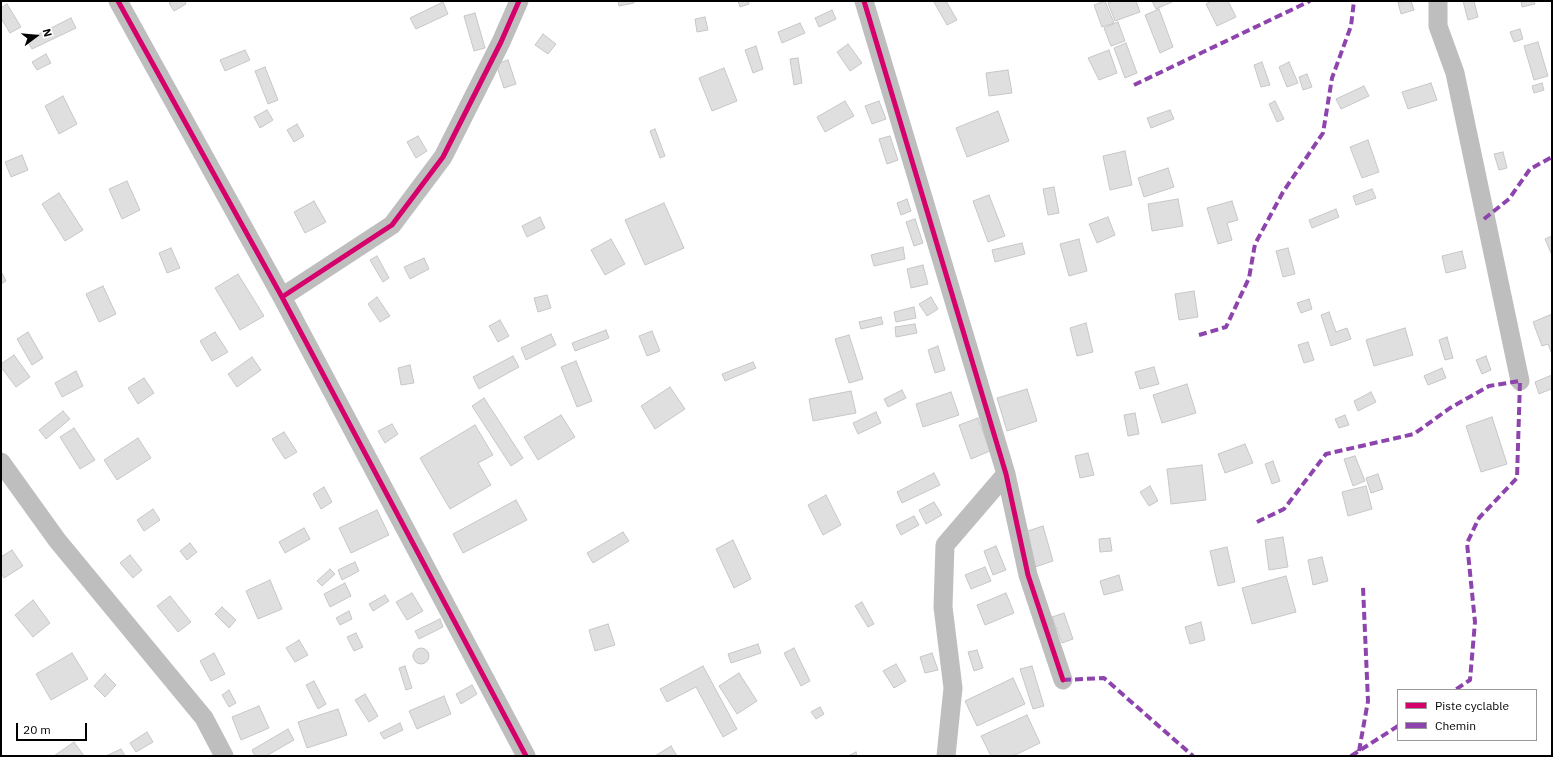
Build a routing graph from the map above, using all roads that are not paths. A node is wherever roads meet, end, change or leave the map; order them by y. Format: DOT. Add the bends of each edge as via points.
graph roads {
  1 [pos="118,1"];
  2 [pos="519,1"];
  3 [pos="864,1"];
  4 [pos="1438,1"];
  5 [pos="282,297"];
  6 [pos="1520,381"];
  7 [pos="1,462"];
  8 [pos="1006,474"];
  9 [pos="1063,680"];
  10 [pos="224,756"];
  11 [pos="526,756"];
  12 [pos="946,756"];
  1 -- 5 [label="street"];
  2 -- 5 [label="street" via="443,157 392,225"];
  3 -- 8 [label="street"];
  4 -- 6 [label="street" via="1438,26 1455,73"];
  5 -- 11 [label="street"];
  7 -- 10 [label="street" via="57,540 204,718"];
  8 -- 9 [label="street" via="1028,575"];
  8 -- 12 [label="street" via="945,545 943,607 953,688"];
}
